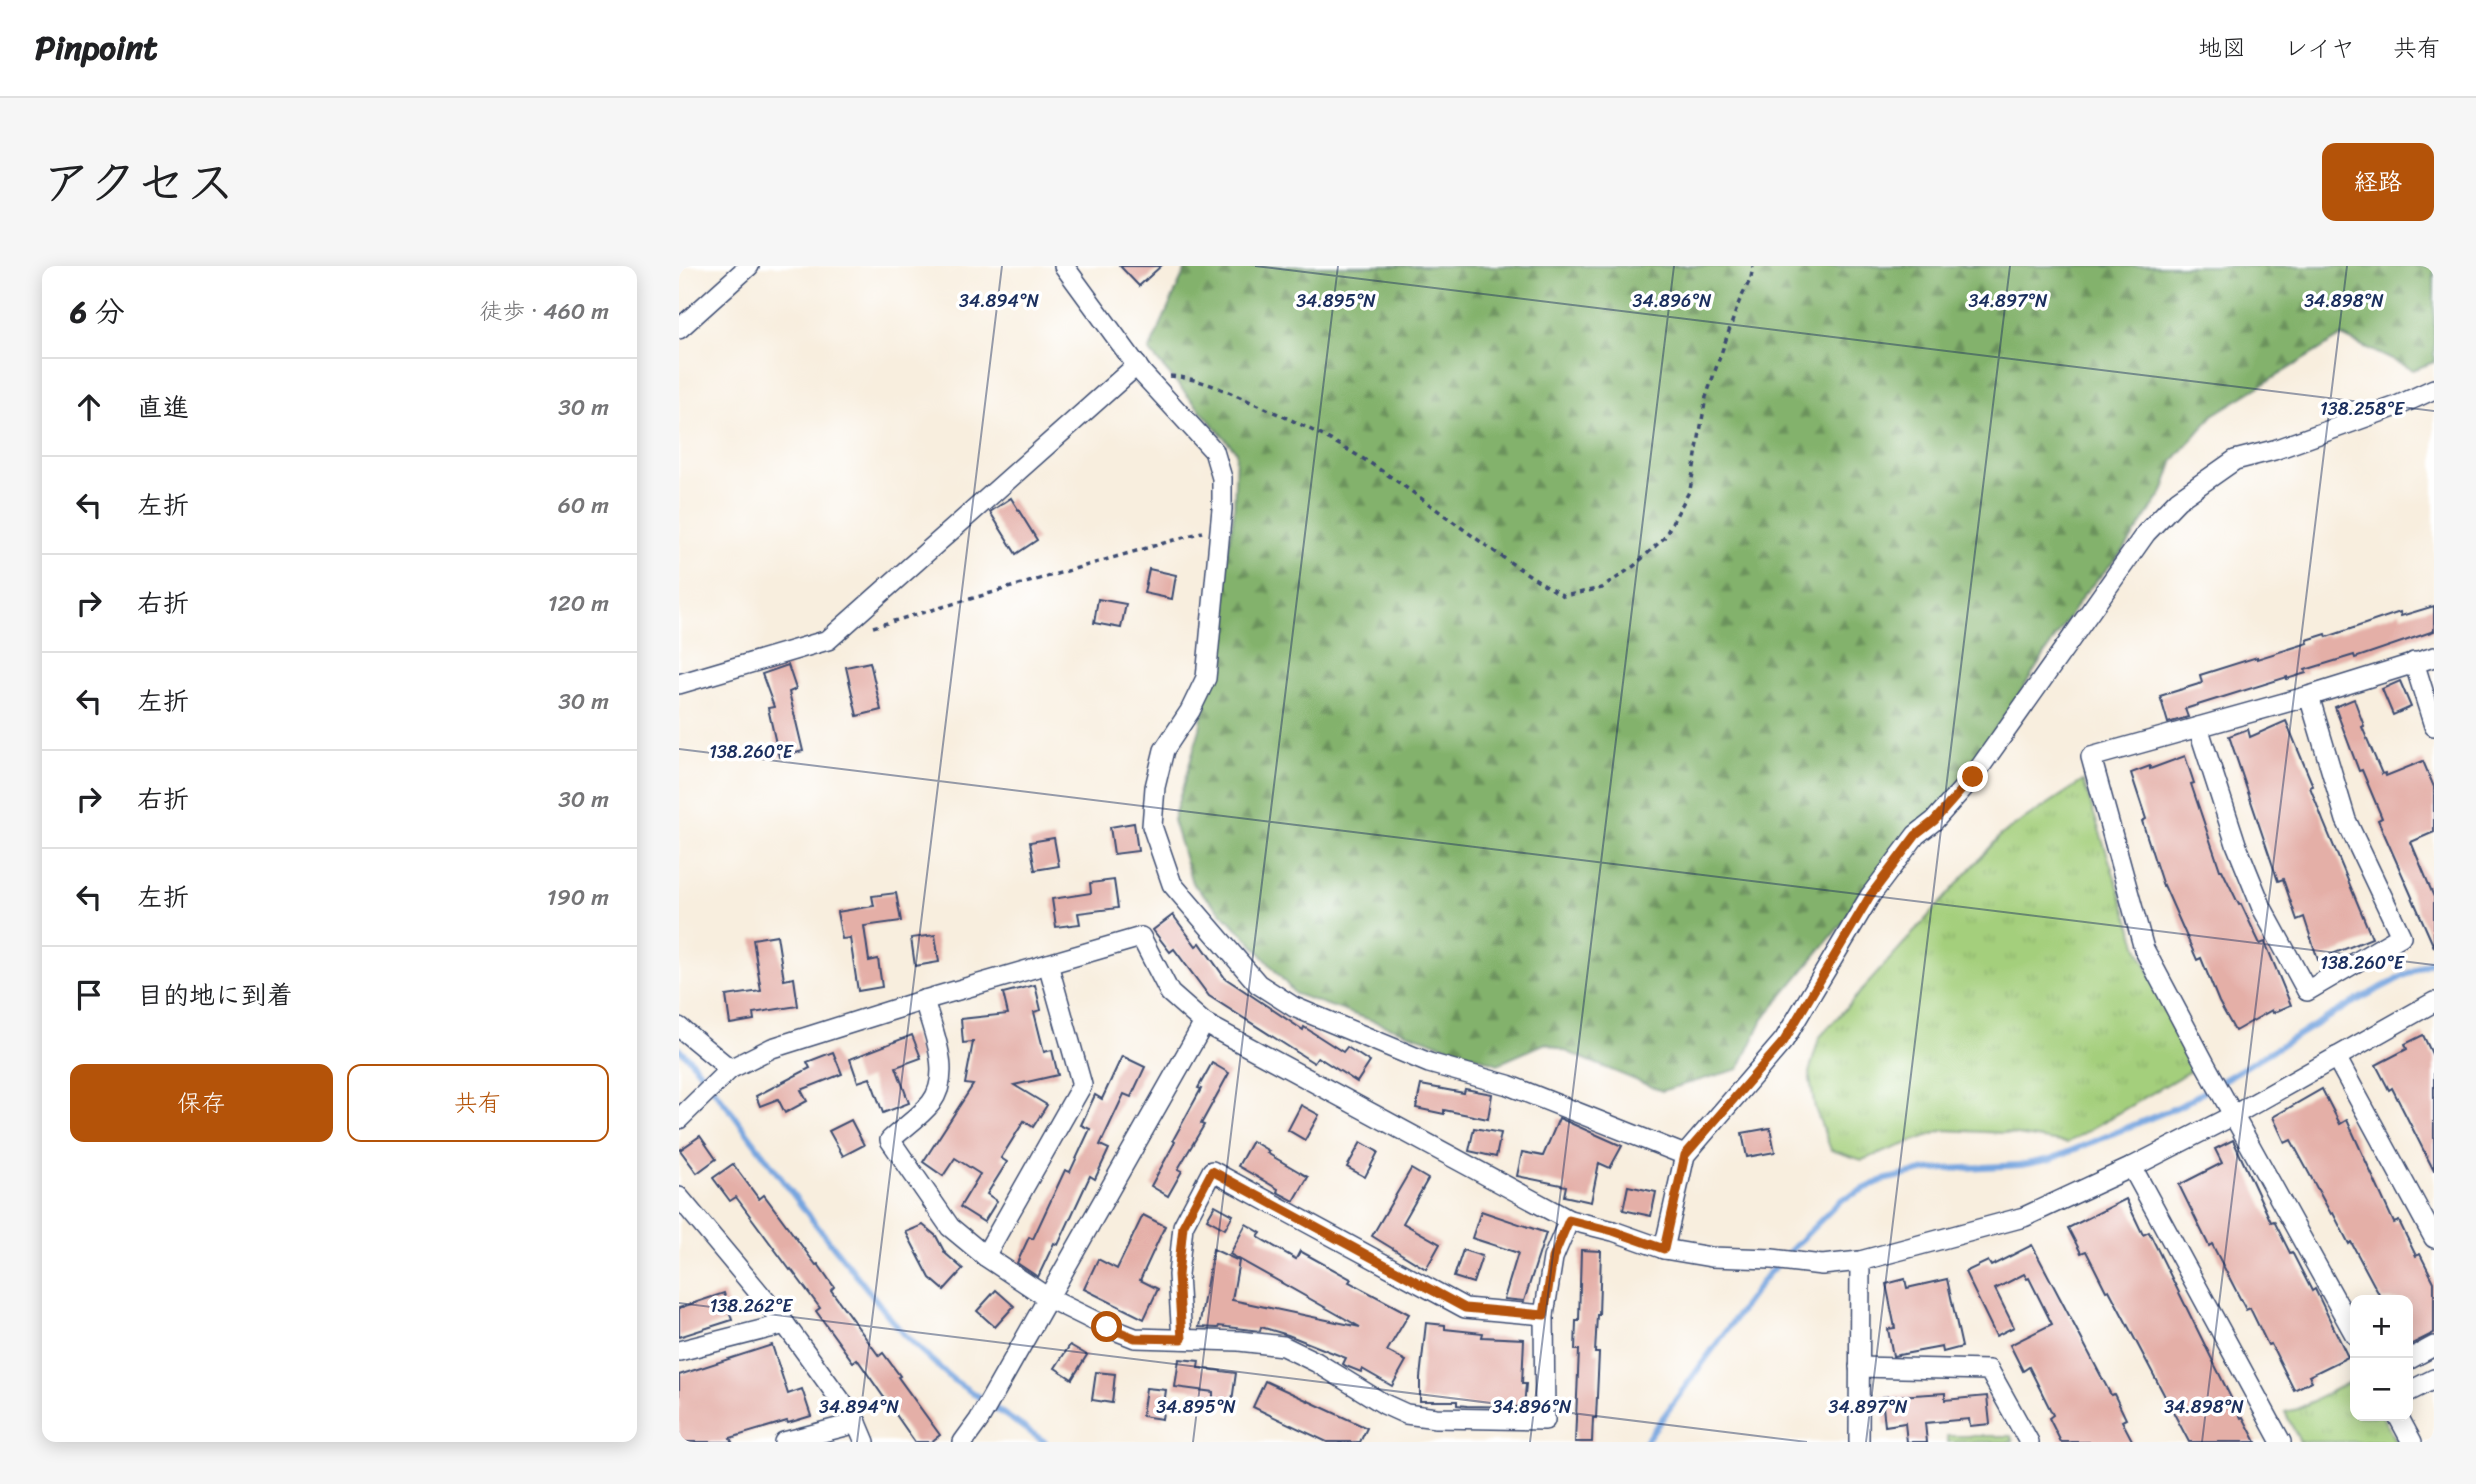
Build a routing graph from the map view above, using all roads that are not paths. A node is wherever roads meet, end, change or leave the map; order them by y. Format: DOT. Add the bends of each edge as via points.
graph roads {
  1 [pos="749,266"];
  2 [pos="1063,266"];
  3 [pos="679,329"];
  4 [pos="1140,370"];
  5 [pos="2434,389"];
  6 [pos="2434,657"];
  7 [pos="2414,662"];
  8 [pos="679,684"];
  9 [pos="2309,696"];
  10 [pos="2434,726"];
  11 [pos="2197,727"];
  12 [pos="1048,964"];
  13 [pos="924,1000"];
  14 [pos="2434,1004"];
  15 [pos="1204,1023"];
  16 [pos="679,1027"];
  17 [pos="2336,1057"];
  18 [pos="730,1069"];
  19 [pos="2234,1115"];
  20 [pos="679,1119"];
  21 [pos="1685,1155"];
  22 [pos="2132,1167"];
  23 [pos="679,1197"];
  24 [pos="1569,1220"];
  25 [pos="2434,1238"];
  26 [pos="1664,1249"];
  27 [pos="985,1256"];
  28 [pos="1860,1261"];
  29 [pos="1048,1298"];
  30 [pos="1544,1315"];
  31 [pos="785,1325"];
  32 [pos="2350,1326"];
  33 [pos="1182,1339"];
  34 [pos="2434,1346"];
  35 [pos="679,1351"];
  36 [pos="2412,1358"];
  37 [pos="1859,1367"];
  38 [pos="2434,1378"];
  39 [pos="2413,1389"];
  40 [pos="2401,1421"];
  41 [pos="857,1423"];
  42 [pos="784,1442"];
  43 [pos="865,1442"];
  44 [pos="963,1442"];
  45 [pos="1859,1442"];
  46 [pos="2029,1442"];
  47 [pos="2281,1442"];
  48 [pos="2412,1442"];
  1 -- 3 [label="street"];
  2 -- 4 [label="street"];
  4 -- 8 [label="street" via="828,640"];
  4 -- 21 [label="street" via="1214,450 1222,478 1206,678 1164,750 1155,787 1152,826 1173,884 1258,984 1294,1007 1429,1063 1508,1085"];
  5 -- 21 [label="street" via="2274,450 2235,460 2178,500 2146,533 1973,777 1916,835 1870,896 1784,1041"];
  6 -- 7 [label="street"];
  7 -- 9 [label="street"];
  7 -- 10 [label="street"];
  9 -- 11 [label="street"];
  9 -- 11 [label="street" via="2346,820 2401,936 2307,990 2262,908"];
  11 -- 19 [label="street" via="2091,757 2144,949"];
  12 -- 13 [label="street"];
  12 -- 15 [label="street" via="1141,937 1170,992"];
  12 -- 27 [label="street" via="1082,1084"];
  13 -- 18 [label="street" via="772,1048"];
  13 -- 27 [label="street" via="940,1059 941,1087 929,1105 890,1140 950,1227"];
  14 -- 17 [label="street"];
  15 -- 24 [label="street"];
  15 -- 29 [label="street"];
  16 -- 18 [label="street"];
  17 -- 19 [label="street"];
  17 -- 25 [label="street"];
  18 -- 20 [label="street"];
  19 -- 22 [label="street"];
  19 -- 32 [label="street"];
  21 -- 26 [label="street"];
  22 -- 28 [label="street" via="2024,1217"];
  22 -- 47 [label="street"];
  23 -- 31 [label="street"];
  24 -- 26 [label="street"];
  24 -- 30 [label="street" via="1553,1258"];
  26 -- 28 [label="street" via="1822,1265"];
  27 -- 29 [label="street"];
  28 -- 37 [label="street"];
  29 -- 33 [label="street" via="1135,1338"];
  29 -- 44 [label="street"];
  30 -- 33 [label="street" via="1545,1420 1406,1414 1283,1346"];
  30 -- 33 [label="street" via="1465,1308 1212,1171 1183,1226 1178,1275"];
  31 -- 35 [label="street"];
  31 -- 41 [label="street"];
  34 -- 36 [label="street"];
  37 -- 45 [label="street"];
  37 -- 46 [label="street" via="1989,1370"];
  38 -- 39 [label="street"];
  40 -- 48 [label="street"];
  41 -- 42 [label="street"];
  41 -- 43 [label="street"];
}
